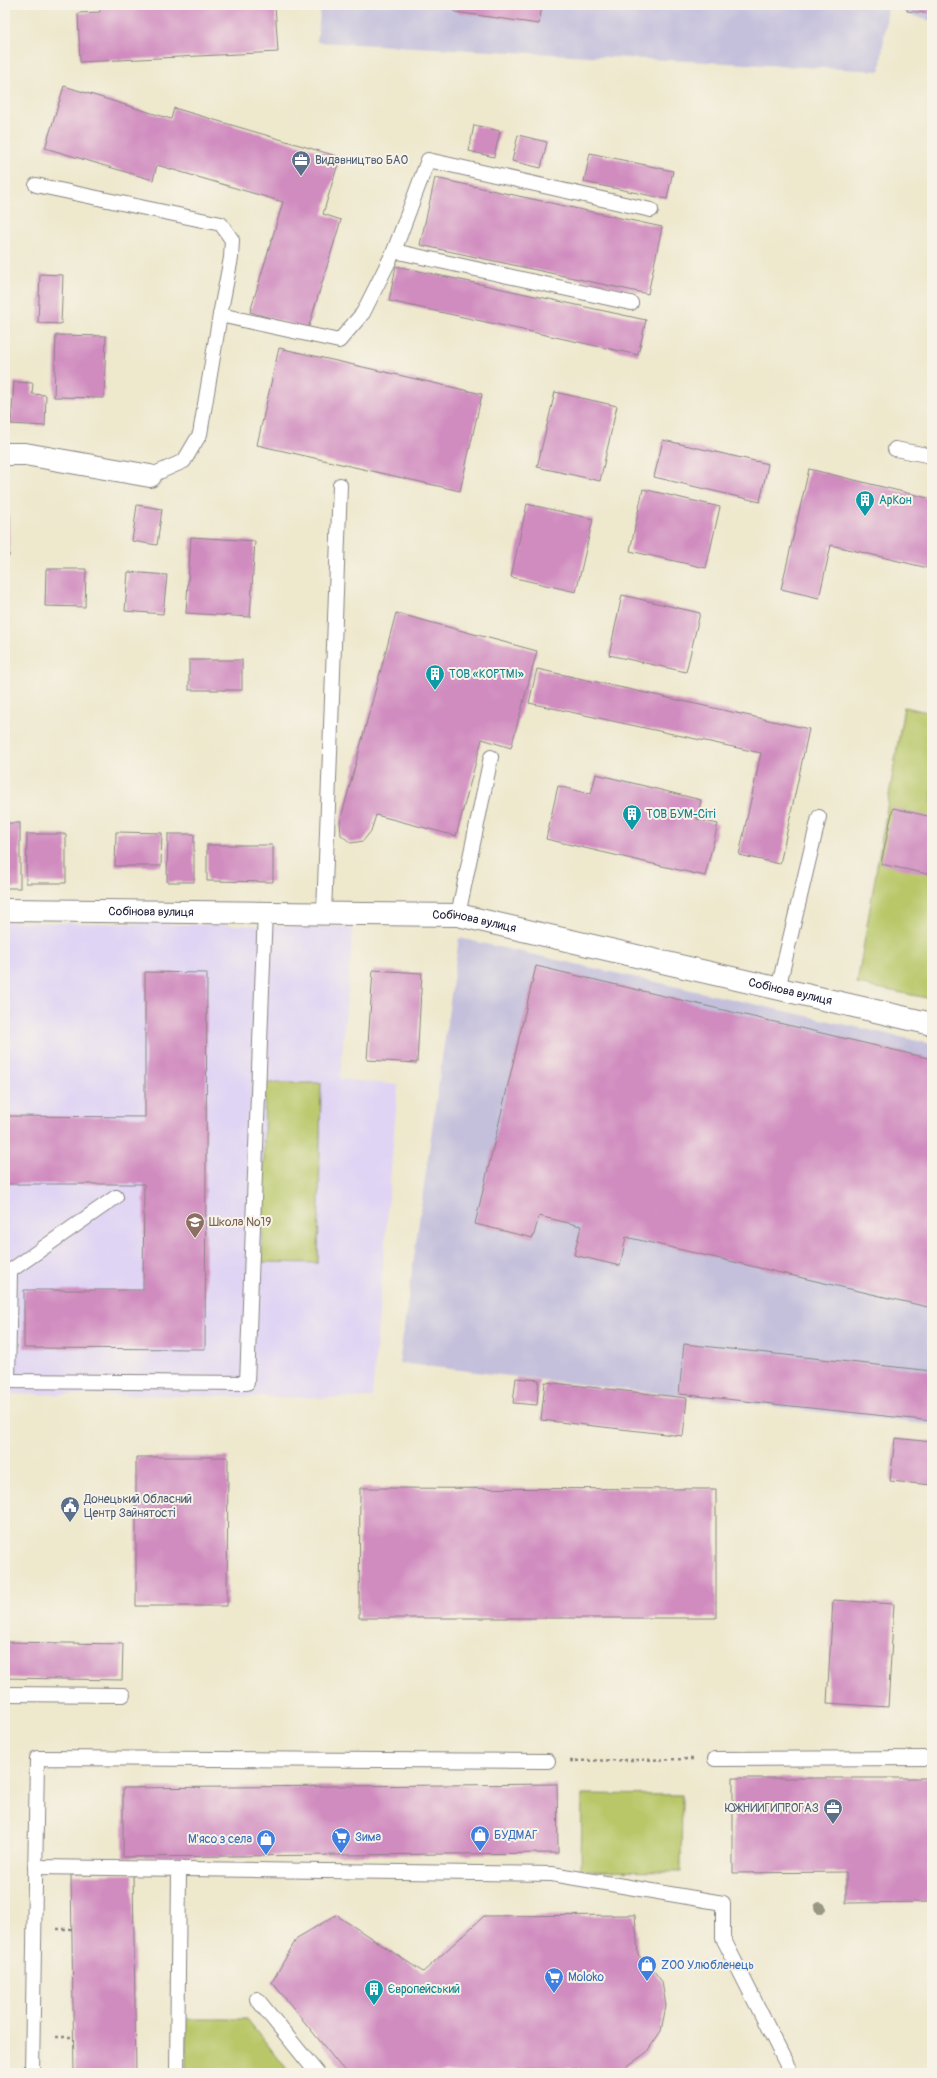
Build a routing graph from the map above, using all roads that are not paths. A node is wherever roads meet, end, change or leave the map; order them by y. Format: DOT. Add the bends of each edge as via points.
graph roads {
  1 [pos="36,185"];
  2 [pos="651,210"];
  3 [pos="394,251"];
  4 [pos="630,303"];
  5 [pos="220,315"];
  6 [pos="895,448"];
  7 [pos="5,454"];
  8 [pos="932,456"];
  9 [pos="150,476"];
  10 [pos="340,485"];
  11 [pos="491,756"];
  12 [pos="819,817"];
  13 [pos="5,910"];
  14 [pos="265,911"];
  15 [pos="324,913"];
  16 [pos="458,915"];
  17 [pos="778,988"];
  18 [pos="932,1024"];
  19 [pos="116,1197"];
  20 [pos="7,1381"];
  21 [pos="5,1694"];
  22 [pos="123,1695"];
  23 [pos="932,1758"];
  24 [pos="716,1759"];
  25 [pos="548,1761"];
  26 [pos="35,1867"];
  27 [pos="179,1870"];
  28 [pos="257,1999"];
  29 [pos="32,2073"];
  30 [pos="177,2073"];
  31 [pos="317,2073"];
  32 [pos="791,2073"];
  1 -- 5 [label="lane" via="221,224 232,240"];
  2 -- 3 [label="lane" via="428,160"];
  3 -- 4 [label="lane"];
  3 -- 5 [label="lane" via="363,313 338,341"];
  5 -- 9 [label="lane" via="200,434 184,461"];
  6 -- 8 [label="lane"];
  7 -- 9 [label="street" via="25,454"];
  10 -- 15 [label="lane"];
  11 -- 16 [label="lane"];
  12 -- 17 [label="lane"];
  13 -- 14 [label="street, Собінова вулиця"];
  14 -- 15 [label="street, Собінова вулиця"];
  14 -- 20 [label="lane" via="247,1383"];
  15 -- 16 [label="street, Собінова вулиця"];
  16 -- 17 [label="street, Собінова вулиця"];
  17 -- 18 [label="street, Собінова вулиця"];
  19 -- 20 [label="lane" via="10,1272"];
  21 -- 22 [label="lane"];
  23 -- 24 [label="lane"];
  25 -- 26 [label="lane" via="37,1758"];
  26 -- 27 [label="lane"];
  26 -- 29 [label="lane"];
  27 -- 30 [label="lane"];
  27 -- 32 [label="lane" via="552,1874 723,1903 723,1938"];
  28 -- 31 [label="lane"];
}
